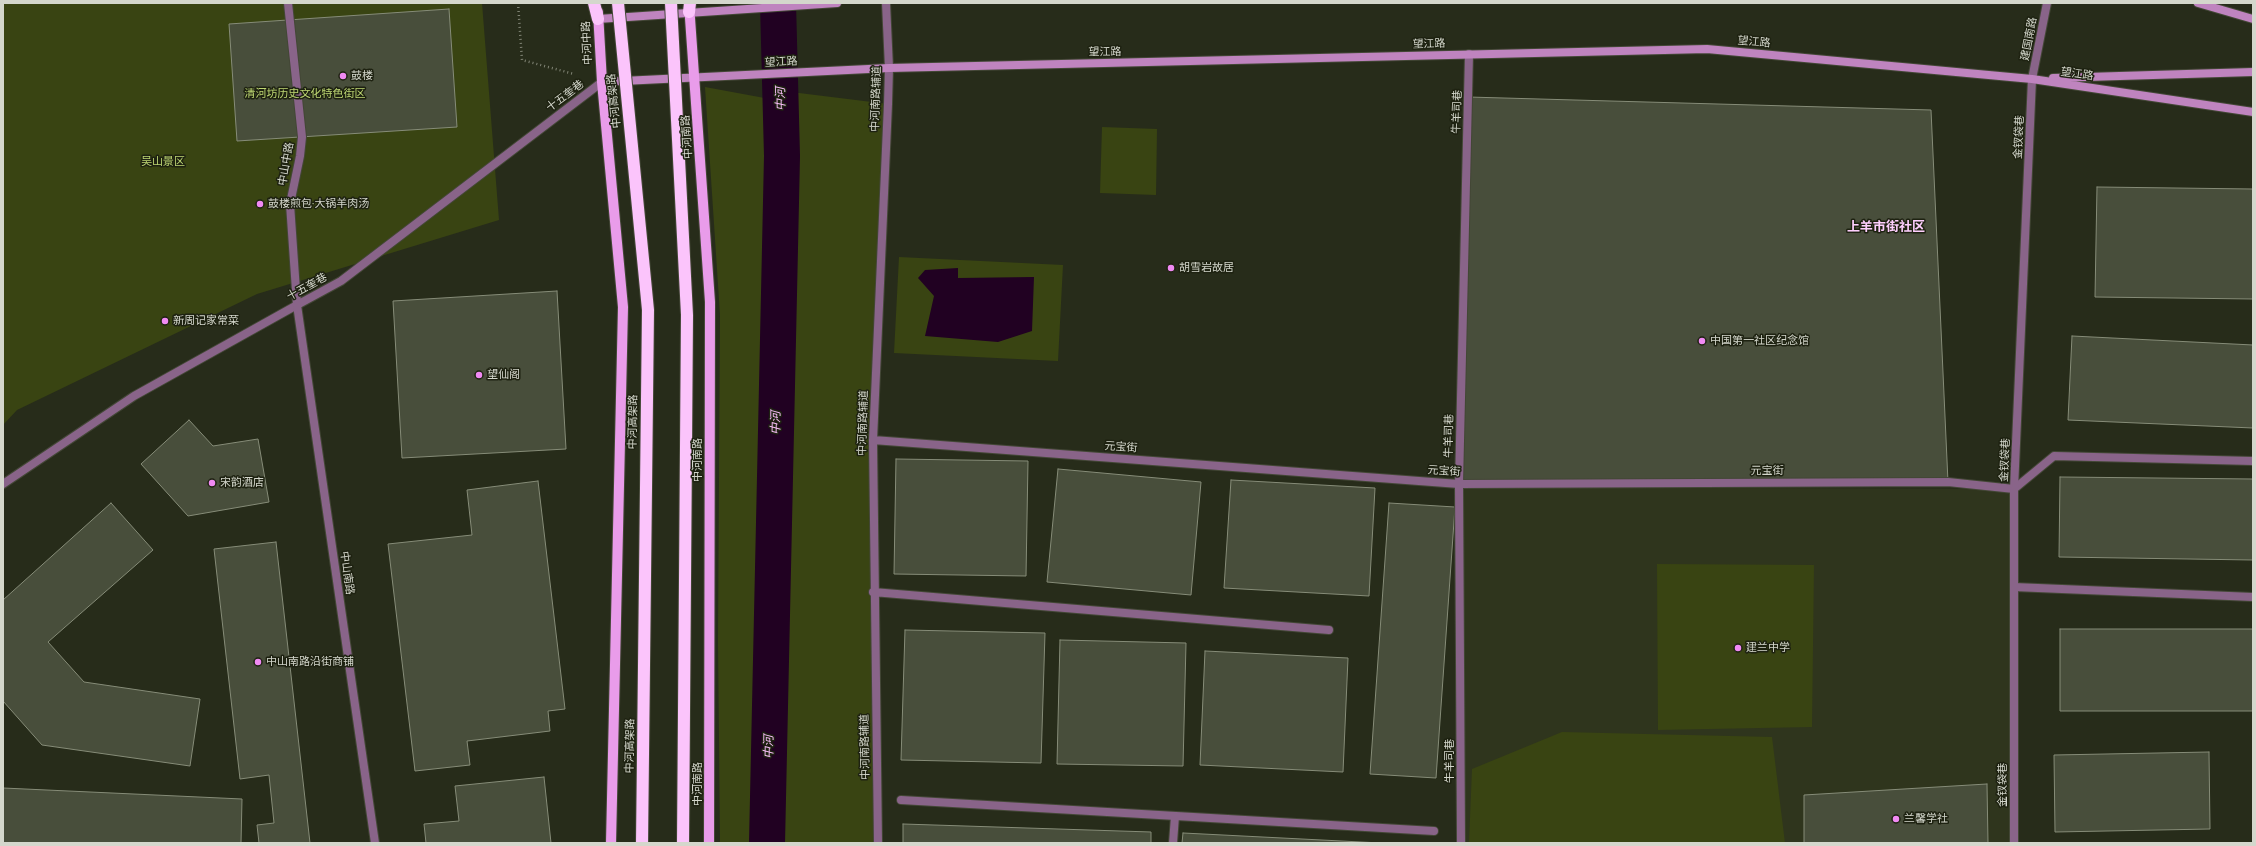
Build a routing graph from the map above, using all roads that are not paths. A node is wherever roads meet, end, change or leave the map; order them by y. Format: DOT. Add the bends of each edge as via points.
graph roads {
  1 [pos="288,3"];
  2 [pos="594,3"];
  3 [pos="597,3"];
  4 [pos="618,3"];
  5 [pos="671,3"];
  6 [pos="837,3"];
  7 [pos="886,3"];
  8 [pos="2047,3"];
  9 [pos="2198,3"];
  10 [pos="689,6"];
  11 [pos="598,19"];
  12 [pos="2253,19"];
  13 [pos="1469,54"];
  14 [pos="889,68"];
  15 [pos="2253,72"];
  16 [pos="695,78"];
  17 [pos="2032,79"];
  18 [pos="602,82"];
  19 [pos="2253,112"];
  20 [pos="297,306"];
  21 [pos="873,440"];
  22 [pos="2253,461"];
  23 [pos="3,484"];
  24 [pos="1459,484"];
  25 [pos="2014,489"];
  26 [pos="2014,587"];
  27 [pos="873,592"];
  28 [pos="2253,597"];
  29 [pos="1329,630"];
  30 [pos="901,800"];
  31 [pos="1175,816"];
  32 [pos="1434,831"];
  33 [pos="375,843"];
  34 [pos="611,843"];
  35 [pos="642,843"];
  36 [pos="683,843"];
  37 [pos="709,843"];
  38 [pos="878,843"];
  39 [pos="1173,843"];
  40 [pos="1461,843"];
  41 [pos="2014,843"];
  1 -- 20 [label="street, 中山中路" via="302,137 290,204"];
  2 -- 11 [label="highway"];
  3 -- 11 [label="main road, 中河中路"];
  4 -- 35 [label="highway, 中河高架路, bridge" via="648,310"];
  5 -- 36 [label="highway, bridge" via="687,315"];
  6 -- 10 [label="main road" via="745,8"];
  7 -- 14 [label="street, 中河南路辅道"];
  8 -- 17 [label="street, 建国南路"];
  9 -- 12 [label="main road"];
  10 -- 11 [label="main road"];
  10 -- 16 [label="main road"];
  11 -- 18 [label="main road, 中河中路"];
  13 -- 14 [label="main road, 望江路"];
  13 -- 17 [label="main road, 望江路" via="1707,49"];
  13 -- 24 [label="street, 牛羊司巷"];
  14 -- 16 [label="main road, 望江路"];
  14 -- 21 [label="street, 中河南路辅道"];
  15 -- 17 [label="main road"];
  16 -- 18 [label="main road, 望江路"];
  16 -- 37 [label="main road, 中河南路" via="710,302"];
  17 -- 19 [label="main road, 望江路"];
  17 -- 25 [label="street, 金钗袋巷"];
  18 -- 20 [label="street, 十五奎巷" via="341,281"];
  18 -- 34 [label="main road" via="623,307"];
  20 -- 23 [label="street, 十五奎巷" via="134,396"];
  20 -- 33 [label="street, 中山南路"];
  21 -- 24 [label="street, 元宝街"];
  21 -- 27 [label="street, 中河南路辅道"];
  22 -- 25 [label="street" via="2054,456"];
  24 -- 25 [label="street, 元宝街" via="1948,482"];
  24 -- 40 [label="street, 牛羊司巷"];
  25 -- 26 [label="street, 金钗袋巷"];
  26 -- 28 [label="street"];
  26 -- 41 [label="street, 金钗袋巷"];
  27 -- 29 [label="street"];
  27 -- 38 [label="street, 中河南路辅道"];
  30 -- 31 [label="street"];
  31 -- 32 [label="street"];
  31 -- 39 [label="street"];
}
